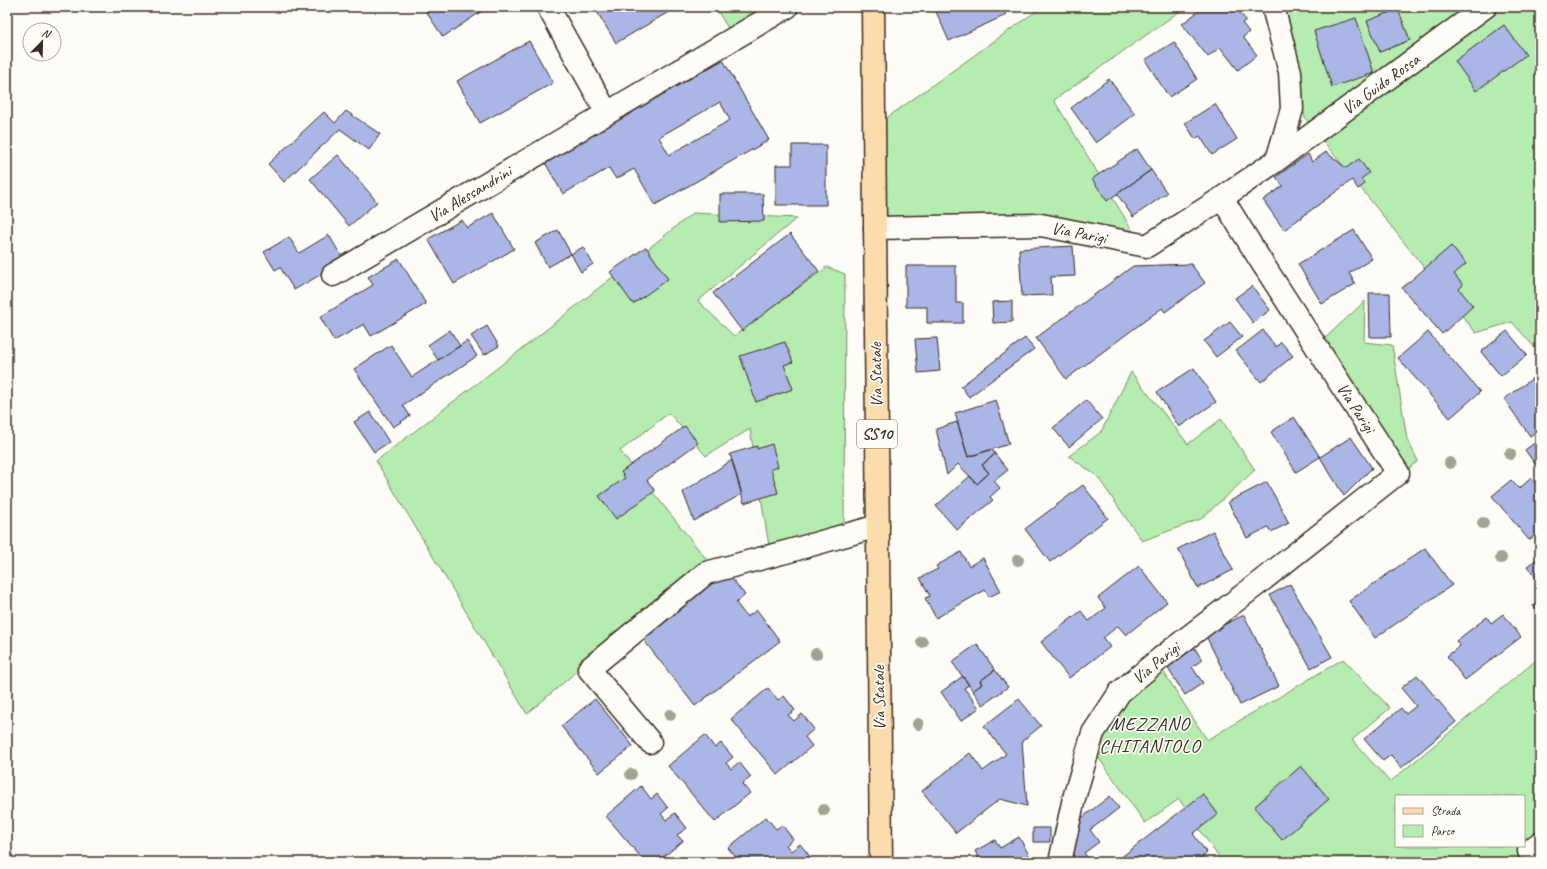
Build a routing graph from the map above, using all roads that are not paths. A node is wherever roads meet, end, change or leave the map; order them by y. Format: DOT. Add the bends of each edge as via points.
graph roads {
  1 [pos="548,7"];
  2 [pos="787,7"];
  3 [pos="873,7"];
  4 [pos="1273,7"];
  5 [pos="1485,7"];
  6 [pos="607,113"];
  7 [pos="1277,160"];
  8 [pos="1222,198"];
  9 [pos="875,228"];
  10 [pos="333,275"];
  11 [pos="878,526"];
  12 [pos="650,742"];
  13 [pos="881,862"];
  14 [pos="1060,862"];
  1 -- 6 [label="street"];
  2 -- 6 [label="street, Via Alessandrini"];
  3 -- 9 [label="main road, Via Statale / SS10"];
  4 -- 7 [label="street" via="1290,72 1292,109"];
  5 -- 7 [label="street, Via Guido Rossa"];
  6 -- 10 [label="street, Via Alessandrini"];
  7 -- 8 [label="street, Via Guido Rossa"];
  8 -- 9 [label="street, Via Parigi" via="1147,246 1041,225"];
  8 -- 14 [label="street, Via Parigi" via="1398,472 1120,692 1093,733 1074,798"];
  9 -- 11 [label="main road, Via Statale / SS10"];
  11 -- 12 [label="street" via="706,573 589,669"];
  11 -- 13 [label="main road, Via Statale / SS10"];
}
